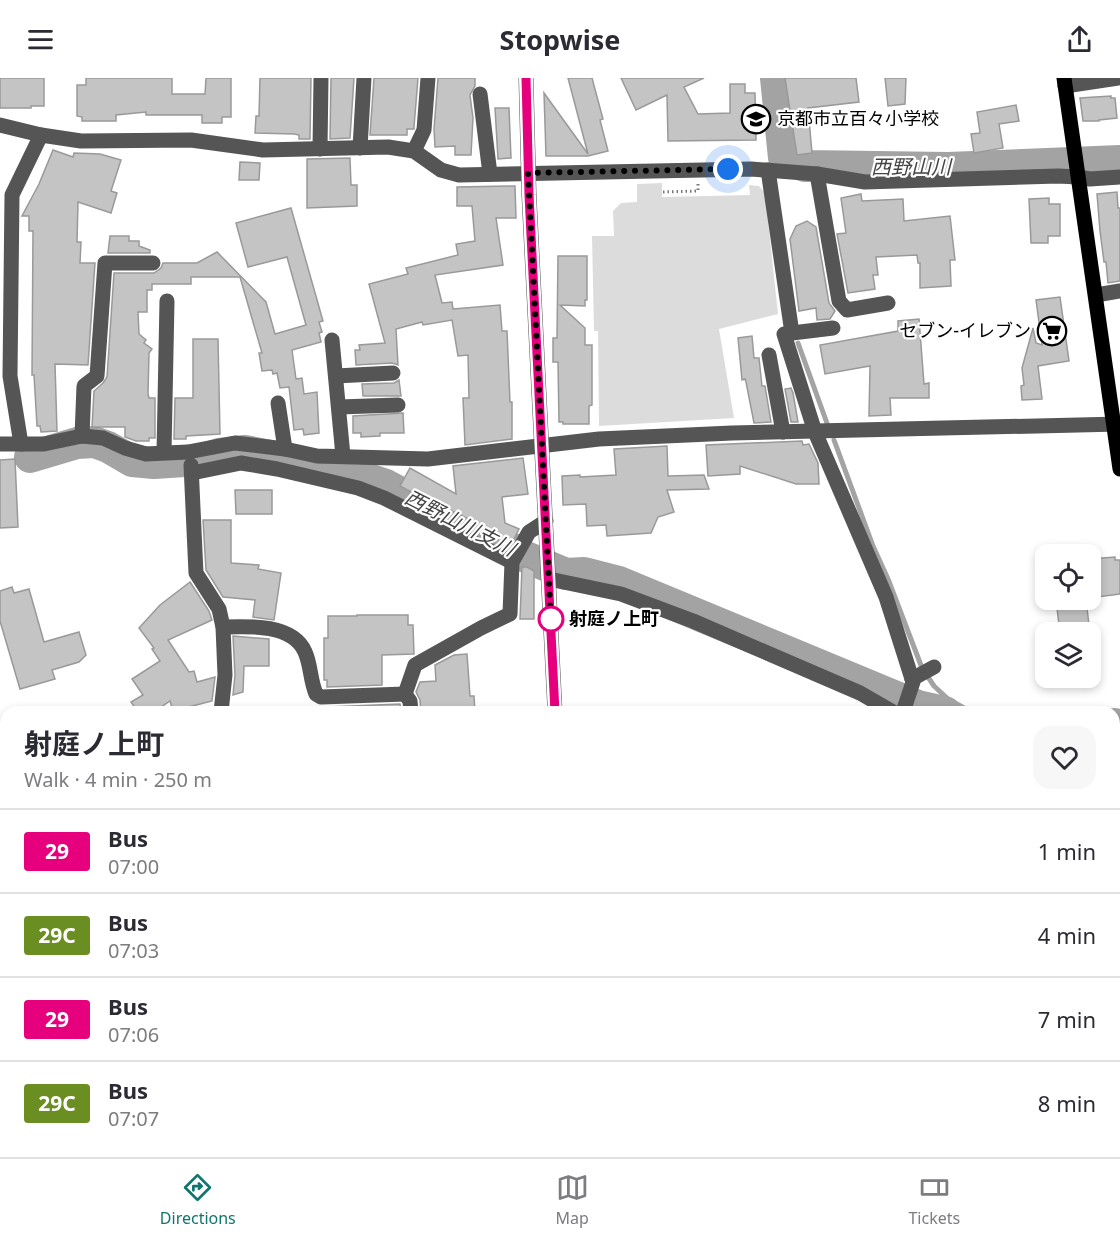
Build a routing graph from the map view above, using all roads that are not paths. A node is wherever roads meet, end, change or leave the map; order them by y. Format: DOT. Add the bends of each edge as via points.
graph roads {
  1 [pos="321,78"];
  2 [pos="364,78"];
  3 [pos="428,78"];
  4 [pos="526,78"];
  5 [pos="1119,78"];
  6 [pos="1065,82"];
  7 [pos="480,94"];
  8 [pos="0,124"];
  9 [pos="41,135"];
  10 [pos="360,148"];
  11 [pos="320,149"];
  12 [pos="414,151"];
  13 [pos="1077,168"];
  14 [pos="768,170"];
  15 [pos="528,173"];
  16 [pos="490,174"];
  17 [pos="817,174"];
  18 [pos="1120,177"];
  19 [pos="153,263"];
  20 [pos="1120,291"];
  21 [pos="1096,295"];
  22 [pos="167,301"];
  23 [pos="888,303"];
  24 [pos="833,328"];
  25 [pos="792,333"];
  26 [pos="332,340"];
  27 [pos="769,355"];
  28 [pos="393,373"];
  29 [pos="336,376"];
  30 [pos="278,403"];
  31 [pos="398,405"];
  32 [pos="339,408"];
  33 [pos="1117,424"];
  34 [pos="783,432"];
  35 [pos="815,432"];
  36 [pos="82,436"];
  37 [pos="0,444"];
  38 [pos="21,444"];
  39 [pos="542,444"];
  40 [pos="241,445"];
  41 [pos="285,449"];
  42 [pos="164,452"];
  43 [pos="188,452"];
  44 [pos="343,456"];
  45 [pos="241,463"];
  46 [pos="1120,469"];
  47 [pos="192,473"];
  48 [pos="546,521"];
  49 [pos="515,557"];
  50 [pos="548,570"];
  51 [pos="223,627"];
  52 [pos="934,667"];
  53 [pos="912,679"];
  54 [pos="405,694"];
  55 [pos="222,706"];
  56 [pos="410,706"];
  57 [pos="555,706"];
  58 [pos="883,706"];
  59 [pos="905,706"];
  1 -- 11 [label="street"];
  2 -- 10 [label="street"];
  3 -- 12 [label="street" via="424,130"];
  4 -- 15 [label="street"];
  5 -- 6 [label="street"];
  6 -- 13 [label="main road"];
  7 -- 16 [label="street"];
  8 -- 9 [label="street"];
  9 -- 11 [label="street" via="81,141 191,140 263,150"];
  9 -- 38 [label="street" via="12,195 10,375"];
  10 -- 11 [label="street"];
  10 -- 12 [label="street"];
  12 -- 16 [label="street" via="441,170"];
  13 -- 17 [label="street" via="865,182"];
  13 -- 18 [label="street" via="1090,179"];
  13 -- 21 [label="main road"];
  14 -- 15 [label="street"];
  14 -- 17 [label="street"];
  14 -- 25 [label="street"];
  15 -- 16 [label="street"];
  15 -- 39 [label="street"];
  17 -- 23 [label="street" via="839,301 847,310"];
  19 -- 36 [label="street" via="105,262 97,376 84,386"];
  20 -- 21 [label="street"];
  21 -- 33 [label="main road"];
  22 -- 42 [label="street"];
  24 -- 25 [label="street"];
  25 -- 35 [label="street" via="784,334"];
  26 -- 29 [label="street"];
  27 -- 34 [label="street"];
  28 -- 29 [label="street"];
  29 -- 32 [label="street"];
  30 -- 41 [label="street"];
  31 -- 32 [label="street"];
  32 -- 44 [label="street"];
  33 -- 35 [label="street"];
  33 -- 46 [label="main road"];
  34 -- 35 [label="street"];
  34 -- 39 [label="street"];
  35 -- 53 [label="street" via="886,597"];
  36 -- 38 [label="street"];
  36 -- 42 [label="street" via="103,438 146,454"];
  37 -- 38 [label="street"];
  39 -- 44 [label="street" via="428,459"];
  39 -- 48 [label="street"];
  40 -- 41 [label="street"];
  40 -- 43 [label="street"];
  40 -- 45 [label="street"];
  41 -- 44 [label="street" via="317,456"];
  42 -- 43 [label="street"];
  43 -- 47 [label="street"];
  45 -- 47 [label="street"];
  45 -- 49 [label="street" via="370,492"];
  47 -- 51 [label="street" via="196,573 219,609"];
  48 -- 49 [label="street" via="529,532"];
  48 -- 50 [label="street"];
  49 -- 54 [label="street" via="510,614 415,665"];
  50 -- 57 [label="street"];
  50 -- 58 [label="street" via="693,621"];
  51 -- 54 [label="street" via="279,631 297,638 306,652 316,694 321,697"];
  51 -- 55 [label="street"];
  52 -- 53 [label="street"];
  53 -- 59 [label="street"];
  54 -- 56 [label="street"];
}
